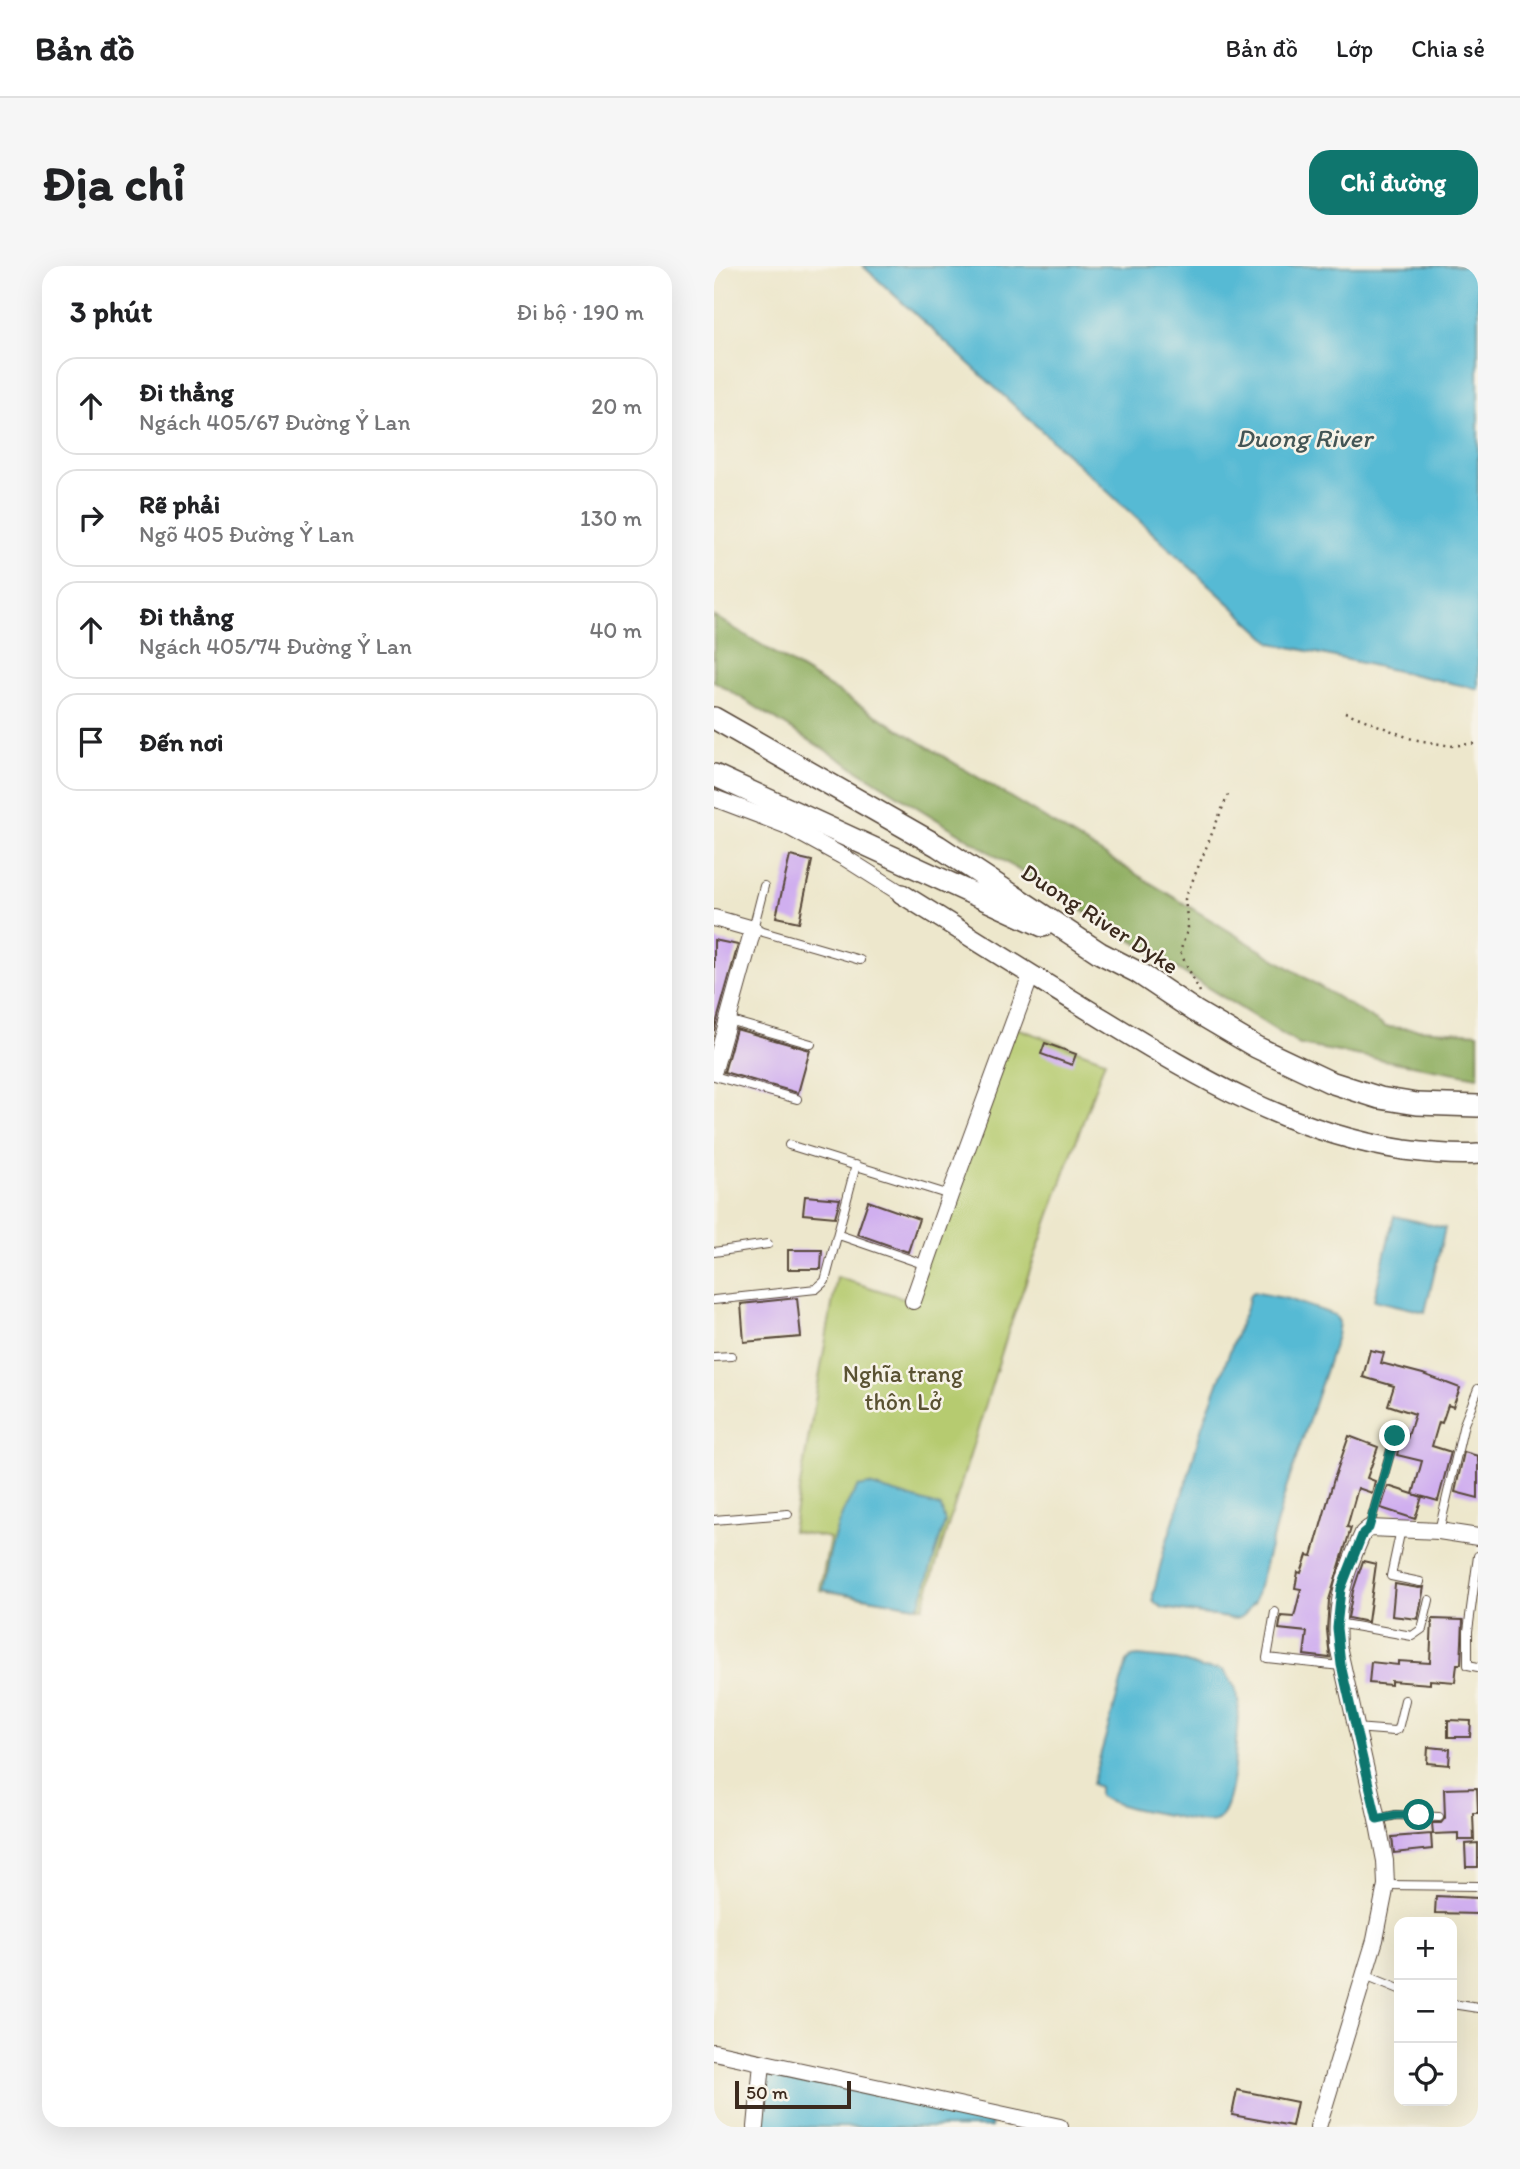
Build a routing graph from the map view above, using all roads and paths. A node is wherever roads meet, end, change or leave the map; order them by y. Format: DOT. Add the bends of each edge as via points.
graph roads {
  1 [pos="1345,712"];
  2 [pos="714,718"];
  3 [pos="1478,743"];
  4 [pos="714,775"];
  5 [pos="1229,792"];
  6 [pos="714,798"];
  7 [pos="764,886"];
  8 [pos="902,894"];
  9 [pos="714,918"];
  10 [pos="753,929"];
  11 [pos="1100,953"];
  12 [pos="860,960"];
  13 [pos="1031,975"];
  14 [pos="1202,1015"];
  15 [pos="728,1020"];
  16 [pos="811,1044"];
  17 [pos="714,1070"];
  18 [pos="714,1076"];
  19 [pos="797,1099"];
  20 [pos="1478,1107"];
  21 [pos="789,1145"];
  22 [pos="1478,1154"];
  23 [pos="856,1165"];
  24 [pos="950,1195"];
  25 [pos="839,1235"];
  26 [pos="768,1244"];
  27 [pos="714,1252"];
  28 [pos="926,1265"];
  29 [pos="714,1300"];
  30 [pos="913,1301"];
  31 [pos="731,1356"];
  32 [pos="714,1357"];
  33 [pos="1478,1389"];
  34 [pos="1395,1436"];
  35 [pos="788,1514"];
  36 [pos="714,1520"];
  37 [pos="1369,1528"];
  38 [pos="1401,1529"];
  39 [pos="1439,1531"];
  40 [pos="1478,1538"];
  41 [pos="1478,1556"];
  42 [pos="1420,1582"];
  43 [pos="1429,1600"];
  44 [pos="1275,1612"];
  45 [pos="1337,1623"];
  46 [pos="1341,1665"];
  47 [pos="1478,1667"];
  48 [pos="1405,1700"];
  49 [pos="1355,1728"];
  50 [pos="1439,1817"];
  51 [pos="1377,1819"];
  52 [pos="1386,1885"];
  53 [pos="1478,1886"];
  54 [pos="1365,1975"];
  55 [pos="1394,1987"];
  56 [pos="1457,2005"];
  57 [pos="1478,2008"];
  58 [pos="714,2052"];
  59 [pos="762,2063"];
  60 [pos="757,2127"];
  61 [pos="1060,2127"];
  62 [pos="1318,2127"];
  1 -- 3 [label="path" via="1412,739 1451,746"];
  2 -- 11 [label="main road, Duong River Dyke" via="938,846"];
  4 -- 11 [label="main road"];
  5 -- 14 [label="path" via="1185,899 1188,928 1180,952 1203,997"];
  6 -- 8 [label="street" via="785,825"];
  7 -- 10 [label="lane"];
  8 -- 13 [label="street"];
  9 -- 10 [label="street"];
  10 -- 12 [label="lane"];
  10 -- 15 [label="street"];
  11 -- 14 [label="main road, Duong River Dyke"];
  13 -- 22 [label="street" via="1188,1070 1264,1109 1373,1145"];
  13 -- 24 [label="street"];
  14 -- 20 [label="main road, Duong River Dyke" via="1330,1082 1380,1098"];
  15 -- 16 [label="lane"];
  15 -- 17 [label="street"];
  18 -- 19 [label="lane"];
  21 -- 23 [label="lane"];
  23 -- 24 [label="lane"];
  23 -- 25 [label="lane"];
  24 -- 28 [label="street"];
  25 -- 28 [label="lane"];
  25 -- 29 [label="lane" via="822,1286"];
  26 -- 27 [label="lane"];
  28 -- 30 [label="street"];
  31 -- 32 [label="lane"];
  33 -- 39 [label="lane" via="1464,1424"];
  34 -- 37 [label="lane"];
  35 -- 36 [label="lane"];
  37 -- 38 [label="street"];
  37 -- 45 [label="street" via="1346,1572"];
  38 -- 39 [label="street"];
  38 -- 42 [label="lane" via="1391,1576"];
  39 -- 40 [label="street"];
  41 -- 47 [label="lane" via="1468,1632 1468,1665"];
  43 -- 45 [label="lane" via="1422,1629 1412,1636"];
  44 -- 46 [label="lane" via="1267,1658"];
  45 -- 46 [label="street"];
  46 -- 49 [label="street"];
  48 -- 49 [label="lane" via="1400,1725 1394,1731"];
  49 -- 51 [label="street"];
  50 -- 51 [label="lane"];
  51 -- 52 [label="street"];
  52 -- 53 [label="lane"];
  52 -- 54 [label="street"];
  54 -- 55 [label="lane"];
  54 -- 62 [label="street"];
  56 -- 57 [label="lane"];
  58 -- 59 [label="street"];
  59 -- 60 [label="street"];
  59 -- 61 [label="street"];
}
